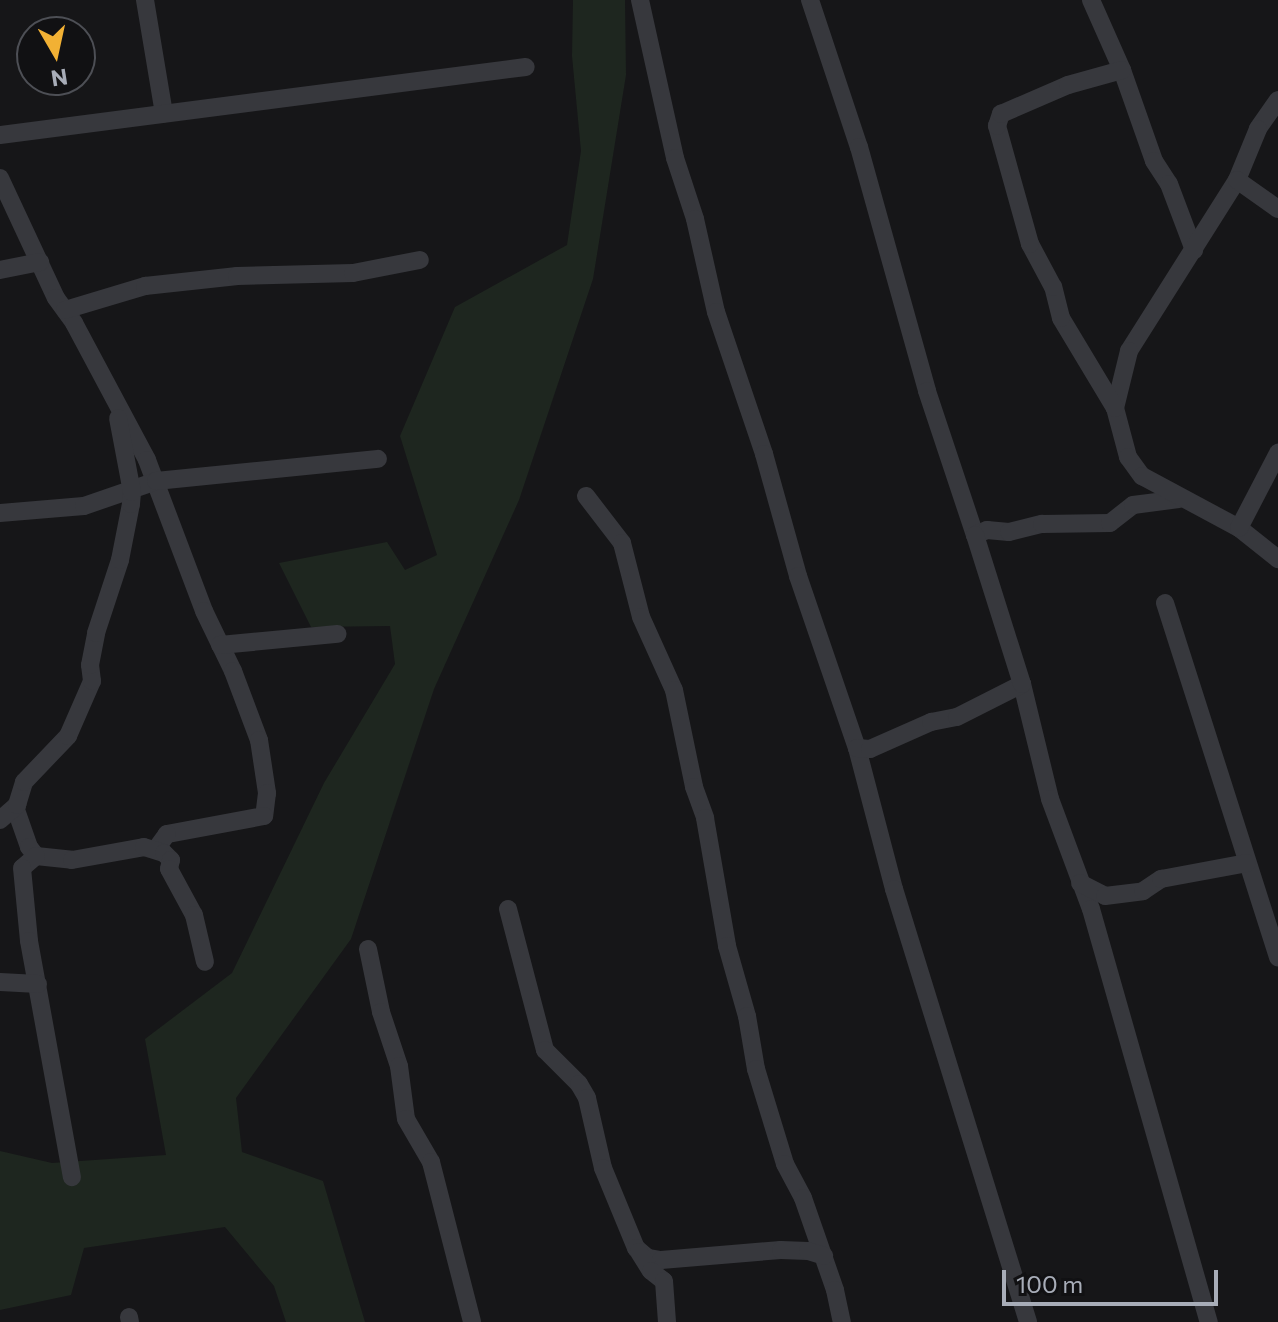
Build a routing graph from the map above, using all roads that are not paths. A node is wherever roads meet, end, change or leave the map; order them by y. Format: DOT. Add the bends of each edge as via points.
graph roads {
  1 [pos="145,0"];
  2 [pos="640,0"];
  3 [pos="810,0"];
  4 [pos="1091,0"];
  5 [pos="526,67"];
  6 [pos="1122,70"];
  7 [pos="1278,100"];
  8 [pos="164,113"];
  9 [pos="0,135"];
  10 [pos="0,178"];
  11 [pos="1237,180"];
  12 [pos="1278,209"];
  13 [pos="1194,250"];
  14 [pos="420,260"];
  15 [pos="40,262"];
  16 [pos="0,270"];
  17 [pos="65,310"];
  18 [pos="115,401"];
  19 [pos="1115,408"];
  20 [pos="1278,453"];
  21 [pos="378,459"];
  22 [pos="156,481"];
  23 [pos="132,492"];
  24 [pos="586,496"];
  25 [pos="1179,499"];
  26 [pos="0,513"];
  27 [pos="1239,528"];
  28 [pos="975,535"];
  29 [pos="1278,559"];
  30 [pos="1165,603"];
  31 [pos="337,634"];
  32 [pos="220,645"];
  33 [pos="1022,684"];
  34 [pos="857,748"];
  35 [pos="15,807"];
  36 [pos="0,820"];
  37 [pos="157,848"];
  38 [pos="36,856"];
  39 [pos="1247,863"];
  40 [pos="1080,883"];
  41 [pos="508,909"];
  42 [pos="1276,946"];
  43 [pos="368,949"];
  44 [pos="205,962"];
  45 [pos="0,982"];
  46 [pos="38,984"];
  47 [pos="72,1177"];
  48 [pos="638,1249"];
  49 [pos="824,1256"];
  50 [pos="472,1322"];
  51 [pos="667,1322"];
  52 [pos="842,1322"];
  53 [pos="1028,1322"];
  54 [pos="1209,1322"];
  1 -- 8 [label="street"];
  2 -- 34 [label="street" via="716,312"];
  3 -- 28 [label="street"];
  4 -- 6 [label="street"];
  5 -- 8 [label="street"];
  6 -- 13 [label="street" via="1146,142"];
  6 -- 19 [label="street" via="1068,85 1001,114 997,126 1030,244 1053,287 1061,318"];
  7 -- 11 [label="street" via="1258,129"];
  8 -- 9 [label="street"];
  10 -- 15 [label="street"];
  11 -- 12 [label="street"];
  11 -- 13 [label="street"];
  13 -- 19 [label="street" via="1129,351"];
  14 -- 17 [label="street" via="353,273 237,276 145,286"];
  15 -- 16 [label="street"];
  15 -- 17 [label="street"];
  17 -- 18 [label="street"];
  18 -- 22 [label="street"];
  18 -- 23 [label="street"];
  19 -- 25 [label="street" via="1128,457 1142,476"];
  20 -- 27 [label="street"];
  21 -- 22 [label="street"];
  22 -- 23 [label="street"];
  22 -- 32 [label="street"];
  23 -- 26 [label="street" via="57,511"];
  23 -- 35 [label="street" via="120,560 96,633 92,681 68,736 24,782"];
  24 -- 49 [label="street" via="622,543 641,617 674,690 756,1069 785,1164"];
  25 -- 27 [label="street"];
  25 -- 28 [label="street" via="1133,505 1110,523 1042,524"];
  27 -- 29 [label="street"];
  28 -- 33 [label="street"];
  30 -- 39 [label="street"];
  31 -- 32 [label="street"];
  32 -- 37 [label="street" via="259,740 267,793 264,816 167,834"];
  33 -- 34 [label="street" via="957,717 931,722 870,749"];
  33 -- 40 [label="street" via="1050,799"];
  34 -- 53 [label="street" via="894,889"];
  35 -- 36 [label="street"];
  35 -- 38 [label="street"];
  37 -- 38 [label="street" via="72,860"];
  37 -- 44 [label="street" via="171,860 169,869 194,915"];
  38 -- 46 [label="street" via="22,868"];
  39 -- 40 [label="street" via="1105,896"];
  39 -- 42 [label="street"];
  40 -- 54 [label="street"];
  41 -- 48 [label="street" via="545,1050 587,1098 603,1168"];
  43 -- 50 [label="street" via="399,1066 406,1119 431,1162"];
  45 -- 46 [label="street"];
  46 -- 47 [label="street"];
  48 -- 49 [label="street" via="661,1260 781,1250"];
  48 -- 51 [label="street" via="664,1281"];
  49 -- 52 [label="street"];
}
